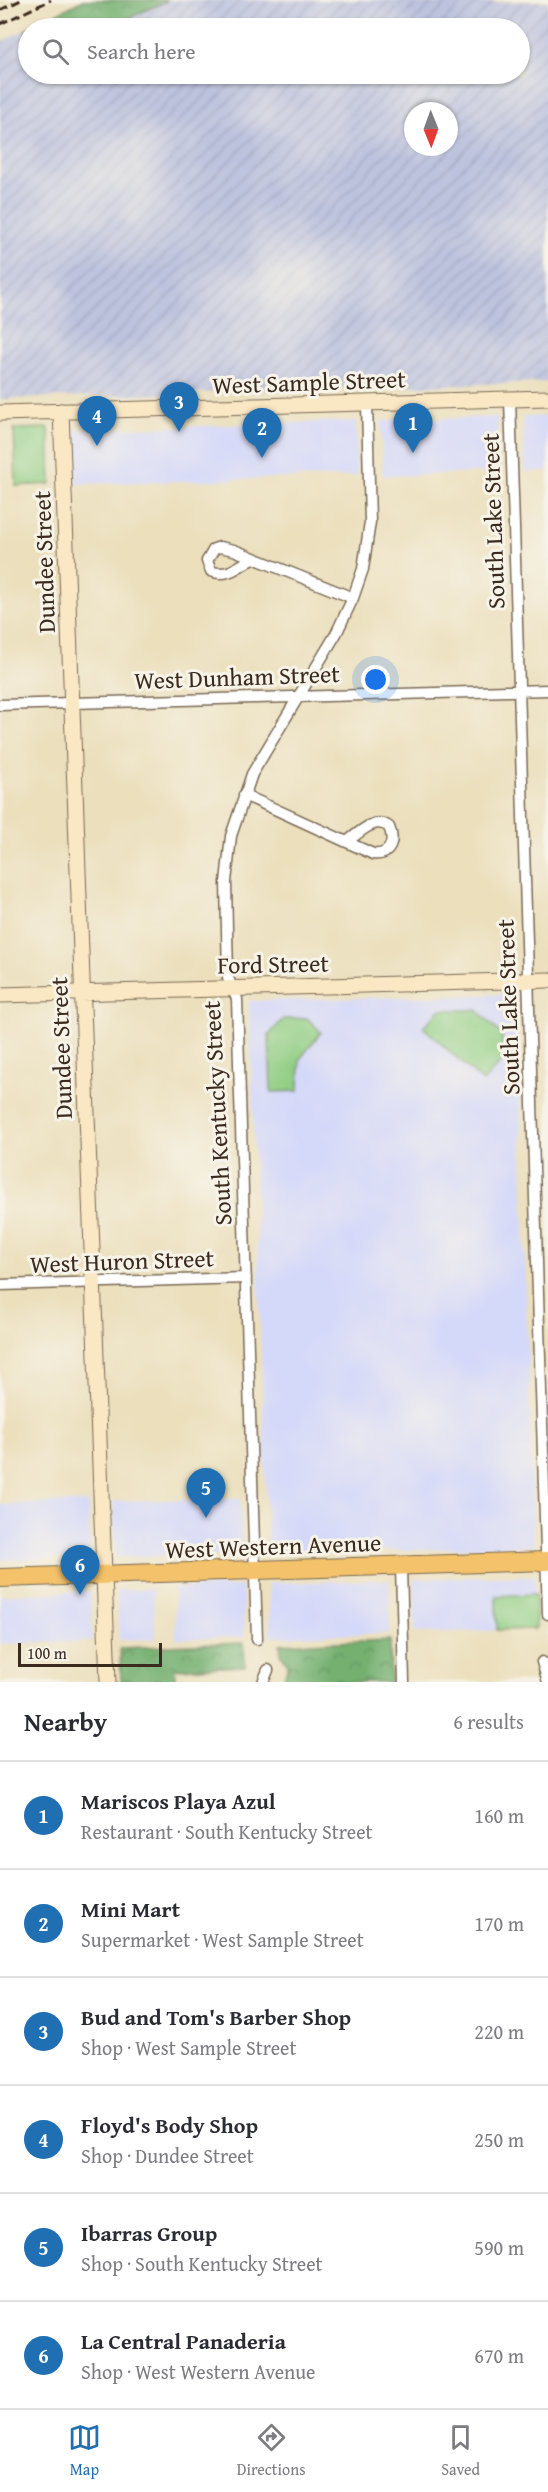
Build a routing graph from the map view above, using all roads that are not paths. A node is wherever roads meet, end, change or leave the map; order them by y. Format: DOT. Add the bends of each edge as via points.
graph roads {
  1 [pos="548,398"];
  2 [pos="510,399"];
  3 [pos="367,403"];
  4 [pos="61,411"];
  5 [pos="0,413"];
  6 [pos="253,558"];
  7 [pos="353,598"];
  8 [pos="519,690"];
  9 [pos="548,690"];
  10 [pos="298,696"];
  11 [pos="72,702"];
  12 [pos="0,705"];
  13 [pos="244,795"];
  14 [pos="348,841"];
  15 [pos="548,980"];
  16 [pos="528,981"];
  17 [pos="232,988"];
  18 [pos="82,992"];
  19 [pos="0,994"];
  20 [pos="542,1271"];
  21 [pos="246,1278"];
  22 [pos="92,1282"];
  23 [pos="0,1285"];
  24 [pos="547,1561"];
  25 [pos="401,1566"];
  26 [pos="255,1571"];
  27 [pos="103,1575"];
  28 [pos="0,1578"];
  29 [pos="548,1614"];
  30 [pos="257,1640"];
  31 [pos="542,1662"];
  32 [pos="268,1670"];
  33 [pos="108,1682"];
  34 [pos="263,1682"];
  35 [pos="404,1682"];
  36 [pos="548,1682"];
  1 -- 2 [label="street, West Sample Street"];
  2 -- 3 [label="street, West Sample Street"];
  2 -- 8 [label="street, South Lake Street"];
  3 -- 4 [label="street, West Sample Street"];
  3 -- 7 [label="street, South Kentucky Street" via="370,522 363,568"];
  4 -- 5 [label="street, West Sample Street"];
  4 -- 11 [label="street, Dundee Street"];
  6 -- 7 [label="street"];
  7 -- 10 [label="street, South Kentucky Street"];
  8 -- 9 [label="street, West Dunham Street"];
  8 -- 10 [label="street, West Dunham Street"];
  8 -- 16 [label="street, South Lake Street"];
  10 -- 11 [label="street, West Dunham Street"];
  10 -- 13 [label="street, South Kentucky Street" via="252,774"];
  11 -- 12 [label="street, West Dunham Street"];
  11 -- 18 [label="street, Dundee Street"];
  13 -- 14 [label="street"];
  13 -- 17 [label="street, South Kentucky Street" via="231,836 226,882 228,978"];
  15 -- 16 [label="street, Ford Street"];
  16 -- 17 [label="street, Ford Street"];
  16 -- 20 [label="street, South Lake Street"];
  17 -- 18 [label="street, Ford Street"];
  17 -- 21 [label="street, South Kentucky Street" via="237,999"];
  18 -- 19 [label="street, Ford Street"];
  18 -- 22 [label="street, Dundee Street"];
  20 -- 24 [label="street, South Lake Street"];
  21 -- 22 [label="street, West Huron Street"];
  21 -- 26 [label="street, South Kentucky Street"];
  22 -- 23 [label="street, West Huron Street"];
  22 -- 27 [label="street, Dundee Street"];
  24 -- 25 [label="main road, West Western Avenue"];
  24 -- 29 [label="street, South Lake Street"];
  25 -- 26 [label="main road, West Western Avenue"];
  25 -- 35 [label="street"];
  26 -- 27 [label="main road, West Western Avenue"];
  26 -- 30 [label="street, South Kentucky Street"];
  27 -- 28 [label="main road, West Western Avenue"];
  27 -- 33 [label="street, Dundee Street"];
  31 -- 36 [label="street"];
  32 -- 34 [label="street"];
}
